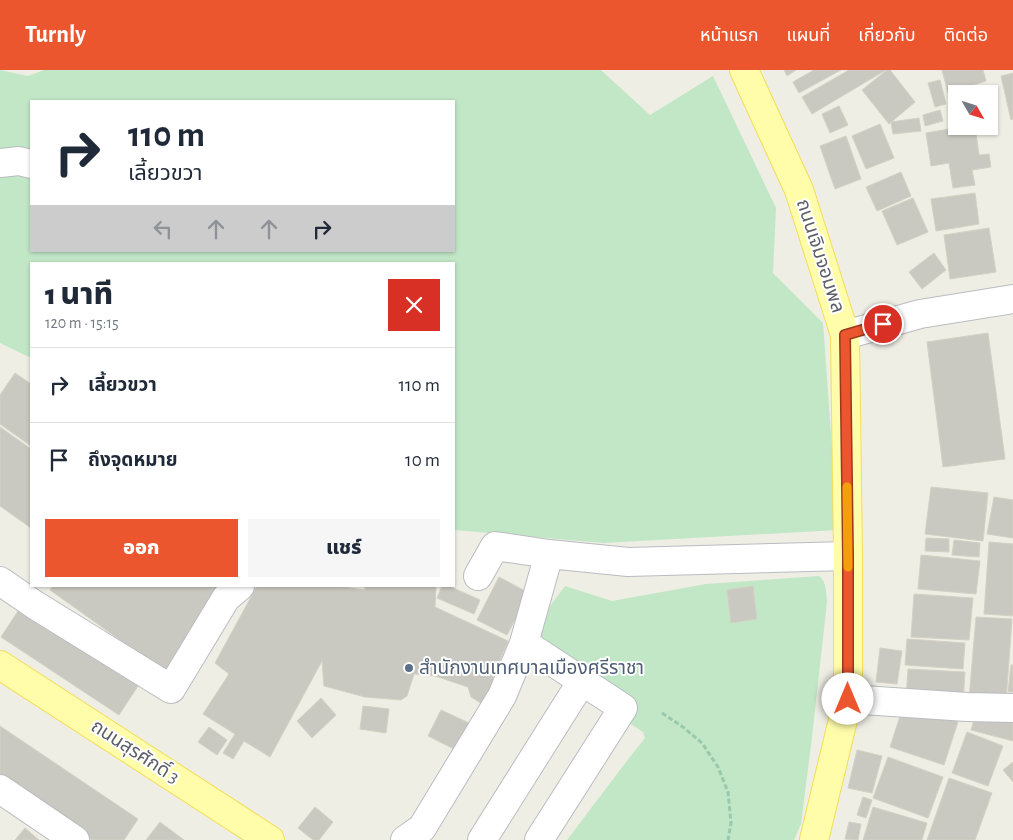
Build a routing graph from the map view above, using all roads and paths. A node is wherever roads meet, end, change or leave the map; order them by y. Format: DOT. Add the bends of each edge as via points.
graph roads {
  1 [pos="744,70"];
  2 [pos="0,163"];
  3 [pos="30,164"];
  4 [pos="1013,299"];
  5 [pos="845,335"];
  6 [pos="549,554"];
  7 [pos="848,556"];
  8 [pos="478,576"];
  9 [pos="0,581"];
  10 [pos="239,587"];
  11 [pos="524,643"];
  12 [pos="0,665"];
  13 [pos="582,681"];
  14 [pos="848,699"];
  15 [pos="1013,708"];
  16 [pos="662,713"];
  17 [pos="0,789"];
  18 [pos="419,836"];
  19 [pos="75,840"];
  20 [pos="270,840"];
  21 [pos="482,840"];
  22 [pos="539,840"];
  23 [pos="728,840"];
  24 [pos="814,840"];
  1 -- 5 [label="main road, ถนนเจิมจอมพล" via="799,190"];
  2 -- 3 [label="street"];
  4 -- 5 [label="street" via="920,314"];
  5 -- 7 [label="main road, ถนนเจิมจอมพล"];
  6 -- 7 [label="street" via="628,562"];
  6 -- 8 [label="street" via="495,546"];
  6 -- 11 [label="street"];
  7 -- 14 [label="main road, ถนนเจิมจอมพล"];
  9 -- 10 [label="street" via="171,689 226,598"];
  11 -- 13 [label="street"];
  11 -- 18 [label="street" via="502,696"];
  12 -- 20 [label="main road, ถนนสุรศักดิ์ 3"];
  13 -- 21 [label="street"];
  13 -- 22 [label="street" via="623,708"];
  14 -- 15 [label="street"];
  14 -- 24 [label="main road, ถนนเจิมจอมพล"];
  16 -- 23 [label="path" via="702,743 718,767 728,792 731,823"];
  17 -- 19 [label="street"];
}
